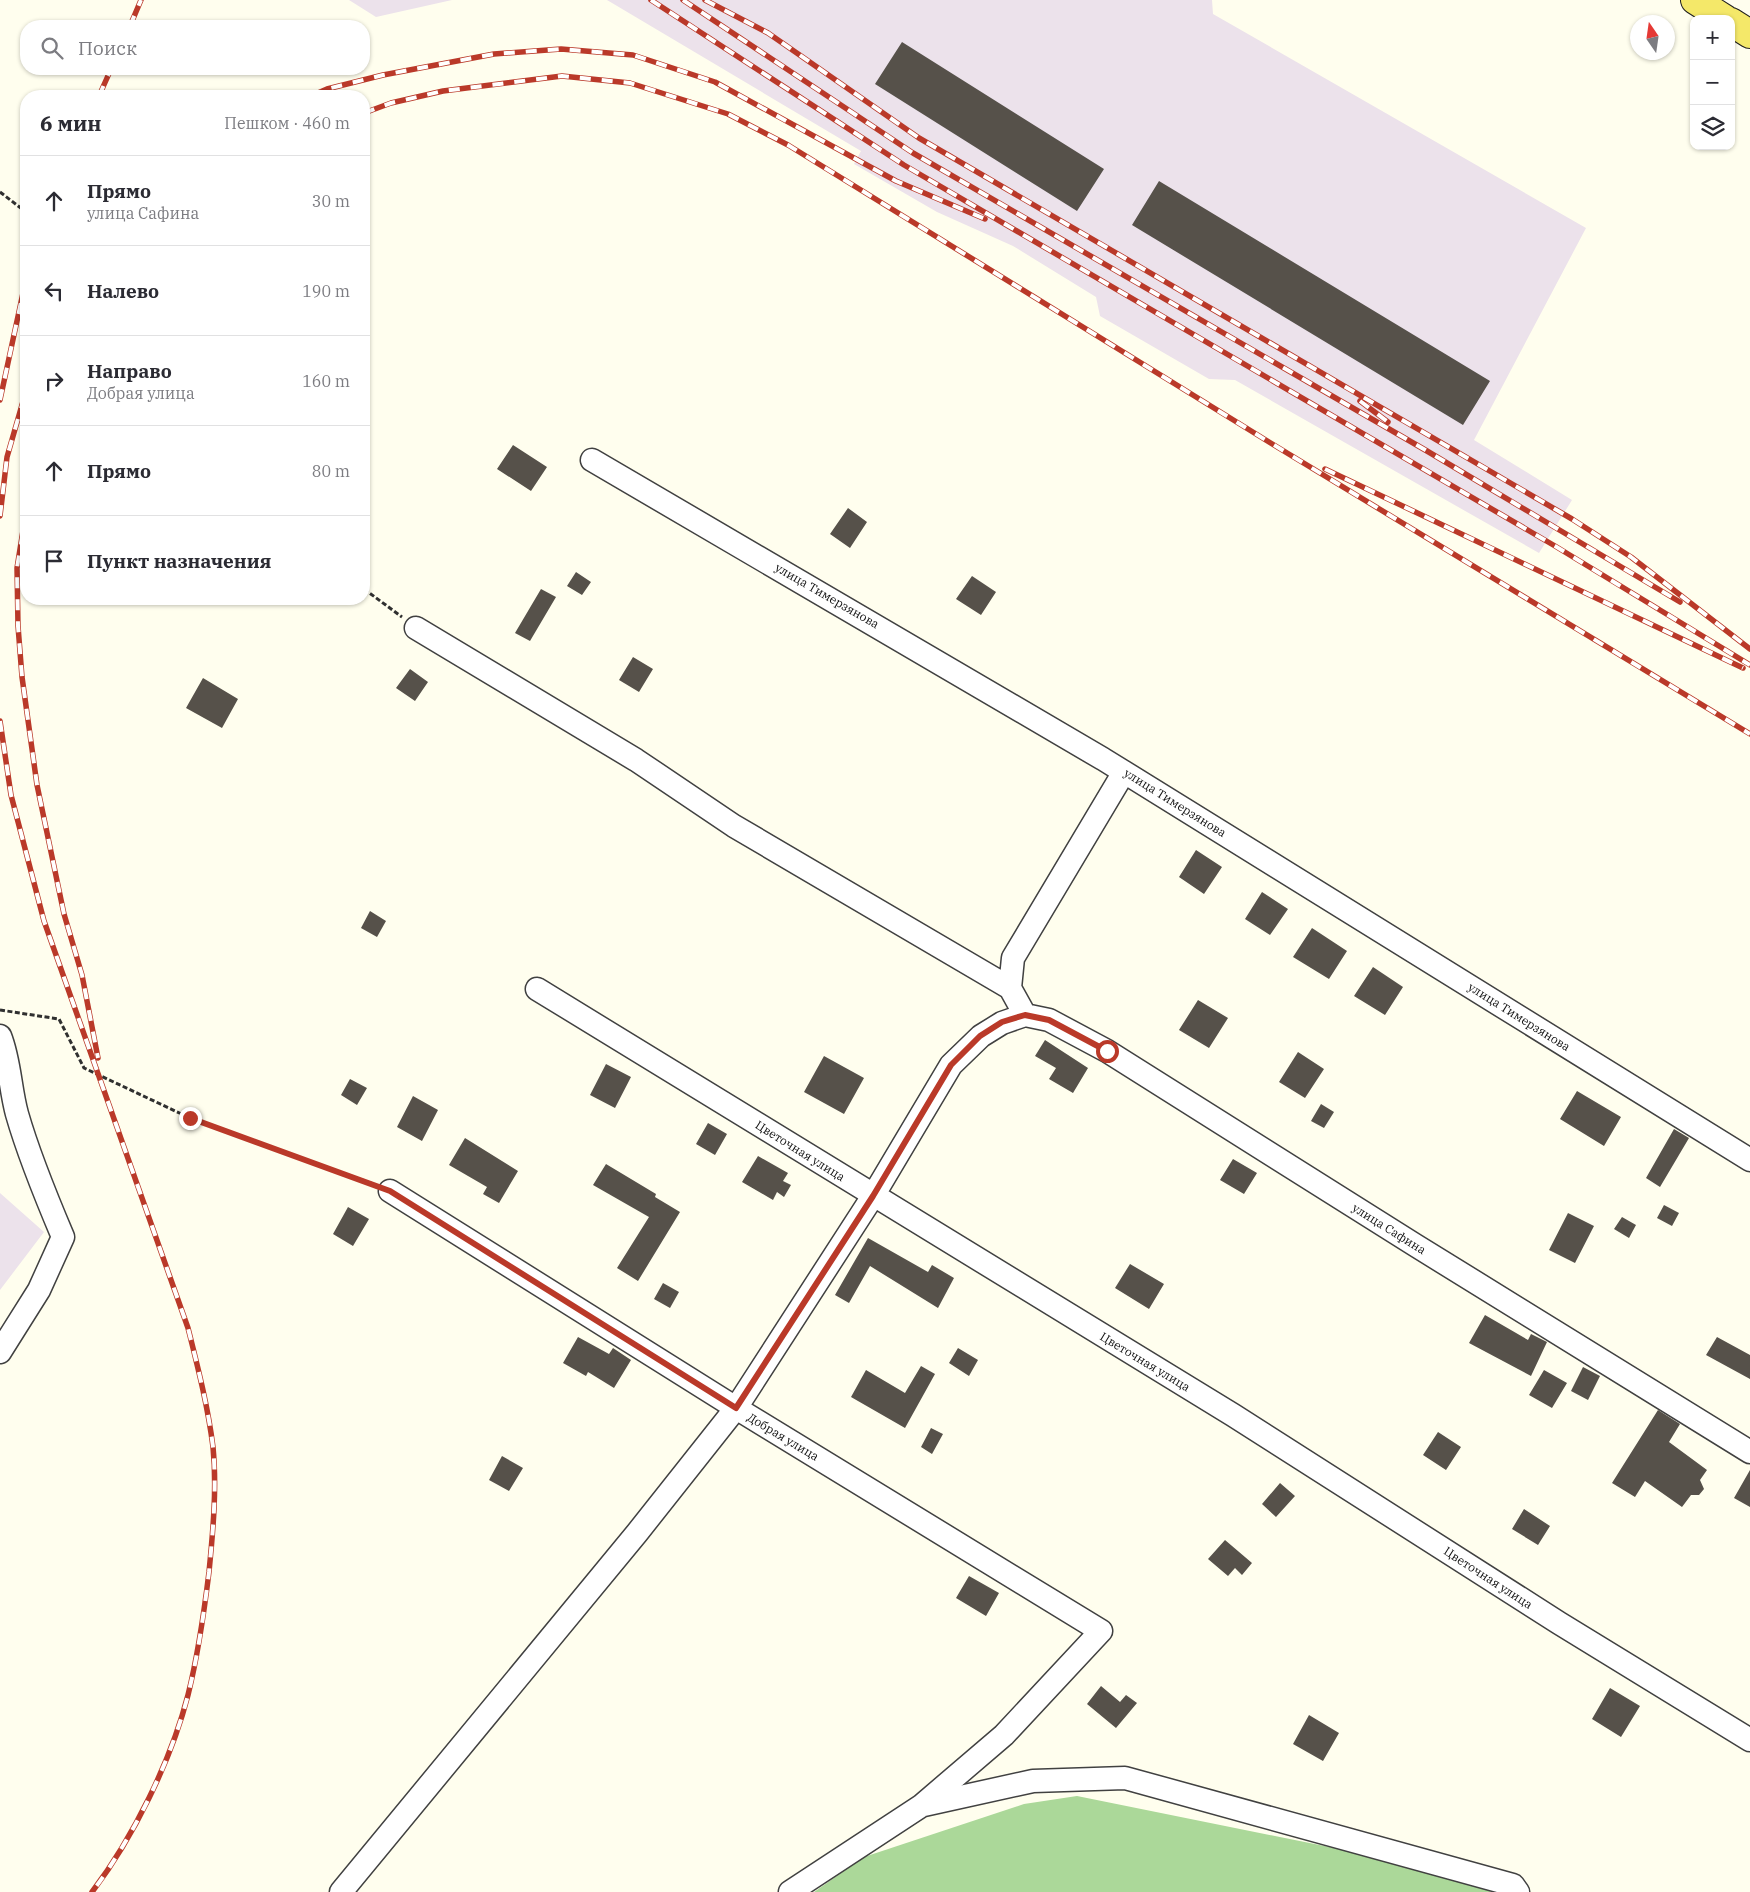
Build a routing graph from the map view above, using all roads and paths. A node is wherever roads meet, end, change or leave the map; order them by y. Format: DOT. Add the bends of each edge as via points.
graph roads {
  1 [pos="1695,0"];
  2 [pos="1719,15"];
  3 [pos="1735,25"];
  4 [pos="1750,34"];
  5 [pos="0,192"];
  6 [pos="20,207"];
  7 [pos="592,460"];
  8 [pos="370,594"];
  9 [pos="416,628"];
  10 [pos="1124,772"];
  11 [pos="1010,988"];
  12 [pos="537,989"];
  13 [pos="0,1010"];
  14 [pos="1025,1015"];
  15 [pos="0,1036"];
  16 [pos="1750,1160"];
  17 [pos="390,1191"];
  18 [pos="873,1196"];
  19 [pos="0,1352"];
  20 [pos="736,1408"];
  21 [pos="1750,1452"];
  22 [pos="1750,1740"];
  23 [pos="920,1806"];
  24 [pos="1516,1888"];
  25 [pos="341,1892"];
  26 [pos="790,1892"];
  1 -- 2 [label="main road"];
  3 -- 4 [label="main road"];
  5 -- 6 [label="path"];
  7 -- 10 [label="street, улица Тимерзянова"];
  8 -- 9 [label="path"];
  9 -- 11 [label="street" via="636,760 734,826"];
  10 -- 11 [label="street" via="1013,958"];
  10 -- 16 [label="street, улица Тимерзянова"];
  11 -- 14 [label="street"];
  12 -- 18 [label="street, Цветочная улица"];
  13 -- 17 [label="path" via="59,1019 84,1068 190,1118"];
  14 -- 18 [label="street" via="1002,1022 980,1036 951,1065"];
  14 -- 21 [label="street, улица Сафина" via="1049,1020 1107,1051"];
  15 -- 19 [label="street" via="17,1113 63,1237 39,1290"];
  17 -- 20 [label="street, Добрая улица"];
  18 -- 20 [label="street"];
  18 -- 22 [label="street, Цветочная улица" via="1233,1415 1559,1623"];
  20 -- 23 [label="street, Добрая улица" via="1101,1631 1004,1735"];
  20 -- 25 [label="street"];
  23 -- 24 [label="street" via="1033,1781 1124,1778"];
  23 -- 26 [label="street"];
}
